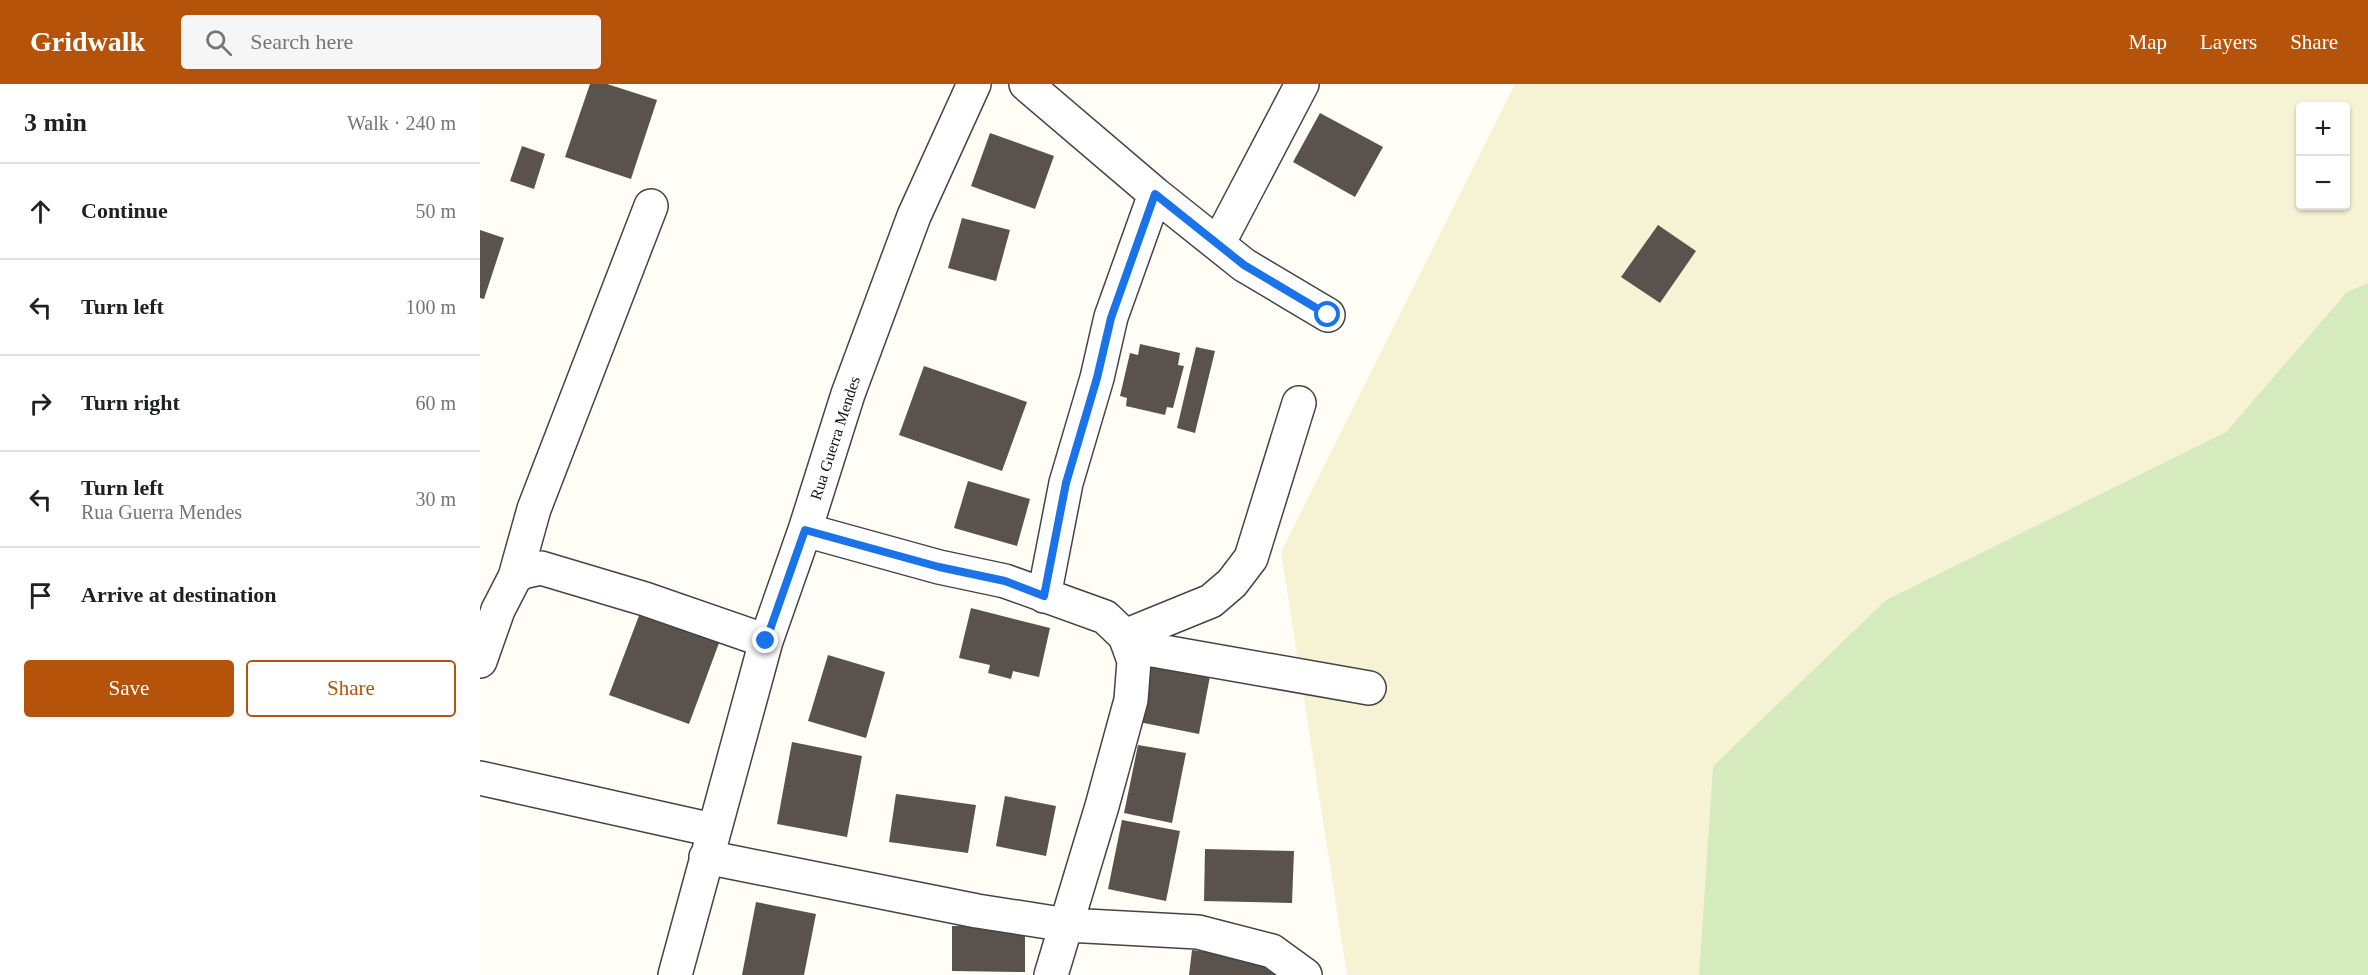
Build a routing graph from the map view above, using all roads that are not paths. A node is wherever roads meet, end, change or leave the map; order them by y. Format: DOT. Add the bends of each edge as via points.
graph roads {
  1 [pos="974,84"];
  2 [pos="1026,84"];
  3 [pos="1302,84"];
  4 [pos="1155,194"];
  5 [pos="651,206"];
  6 [pos="1218,244"];
  7 [pos="1328,315"];
  8 [pos="1299,403"];
  9 [pos="805,530"];
  10 [pos="515,577"];
  11 [pos="1044,596"];
  12 [pos="766,641"];
  13 [pos="1127,641"];
  14 [pos="480,661"];
  15 [pos="1369,688"];
  16 [pos="480,778"];
  17 [pos="710,843"];
  18 [pos="1067,925"];
  19 [pos="675,975"];
  20 [pos="1051,975"];
  21 [pos="1305,975"];
  1 -- 9 [label="street, Rua Guerra Mendes" via="914,216 849,394"];
  2 -- 4 [label="street"];
  3 -- 6 [label="street"];
  4 -- 6 [label="street"];
  4 -- 11 [label="street" via="1111,318 1066,483"];
  5 -- 10 [label="street" via="534,509"];
  6 -- 7 [label="street" via="1244,265"];
  8 -- 13 [label="street" via="1251,558 1232,583 1211,601"];
  9 -- 11 [label="street" via="1005,581"];
  9 -- 12 [label="street, Rua Guerra Mendes"];
  10 -- 12 [label="street" via="541,568"];
  10 -- 14 [label="street"];
  11 -- 13 [label="street" via="1105,617"];
  12 -- 17 [label="street, Rua Guerra Mendes"];
  13 -- 15 [label="street"];
  13 -- 18 [label="street" via="1134,661 1131,700"];
  16 -- 17 [label="street"];
  17 -- 18 [label="street" via="977,911"];
  17 -- 19 [label="street, Rua Guerra Mendes"];
  18 -- 20 [label="street"];
  18 -- 21 [label="street" via="1209,934 1272,951"];
}
